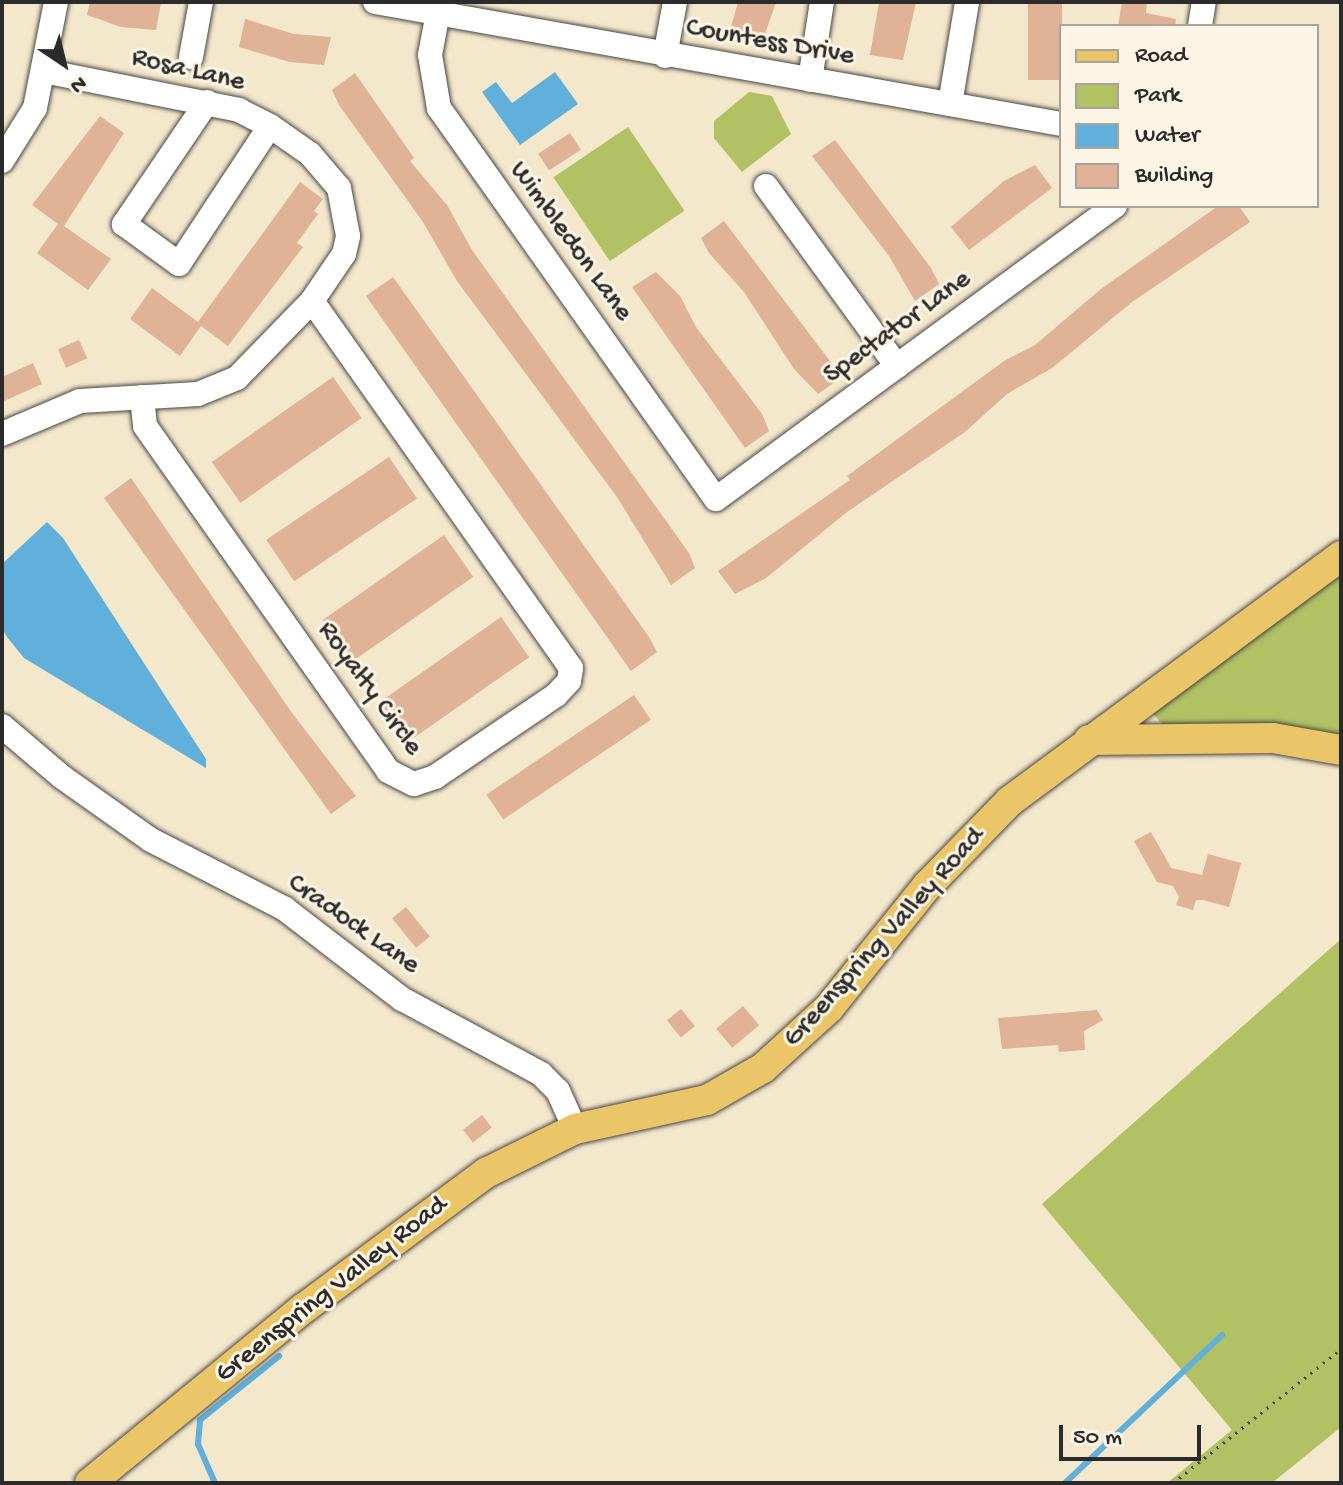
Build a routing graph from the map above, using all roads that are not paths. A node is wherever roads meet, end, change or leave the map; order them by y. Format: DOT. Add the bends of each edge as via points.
graph roads {
  1 [pos="56,2"];
  2 [pos="201,2"];
  3 [pos="375,2"];
  4 [pos="675,2"];
  5 [pos="822,2"];
  6 [pos="967,2"];
  7 [pos="1204,2"];
  8 [pos="439,9"];
  9 [pos="1200,24"];
  10 [pos="665,56"];
  11 [pos="191,57"];
  12 [pos="43,71"];
  13 [pos="810,80"];
  14 [pos="207,102"];
  15 [pos="950,104"];
  16 [pos="1059,124"];
  17 [pos="270,126"];
  18 [pos="2,161"];
  19 [pos="766,186"];
  20 [pos="1112,208"];
  21 [pos="312,301"];
  22 [pos="897,366"];
  23 [pos="142,397"];
  24 [pos="2,434"];
  25 [pos="716,499"];
  26 [pos="1341,556"];
  27 [pos="2,726"];
  28 [pos="1089,740"];
  29 [pos="1341,750"];
  30 [pos="575,1129"];
  31 [pos="90,1483"];
  1 -- 12 [label="street"];
  2 -- 11 [label="street"];
  3 -- 8 [label="street, Countess Drive"];
  4 -- 10 [label="street"];
  5 -- 13 [label="street"];
  6 -- 15 [label="street"];
  7 -- 9 [label="street"];
  8 -- 10 [label="street, Countess Drive"];
  8 -- 25 [label="street, Wimbledon Lane" via="429,73 439,108"];
  10 -- 13 [label="street, Countess Drive"];
  12 -- 14 [label="street, Rosa Lane"];
  12 -- 18 [label="street" via="27,128"];
  13 -- 15 [label="street, Countess Drive"];
  14 -- 17 [label="street, Rosa Lane"];
  14 -- 17 [label="street" via="124,224 179,264"];
  15 -- 16 [label="street, Countess Drive"];
  17 -- 21 [label="street, Rosa Lane" via="310,154 339,188 344,203 344,254"];
  19 -- 22 [label="street"];
  20 -- 22 [label="street, Spectator Lane"];
  21 -- 23 [label="street, Rosa Lane" via="237,378 198,394"];
  21 -- 23 [label="street, Royalty Circle" via="571,668 569,681 556,695 435,777 414,784 388,771 145,426"];
  22 -- 25 [label="street, Spectator Lane"];
  23 -- 24 [label="street, Rosa Lane" via="80,401"];
  26 -- 28 [label="main road, Greenspring Valley Road"];
  27 -- 30 [label="street, Cradock Lane" via="62,777 151,840 285,909 402,999 541,1074 558,1091"];
  28 -- 29 [label="main road" via="1273,738"];
  28 -- 30 [label="main road, Greenspring Valley Road" via="983,826 829,1008 763,1068 707,1100"];
  30 -- 31 [label="main road, Greenspring Valley Road" via="516,1155 455,1194 304,1308"];
}
